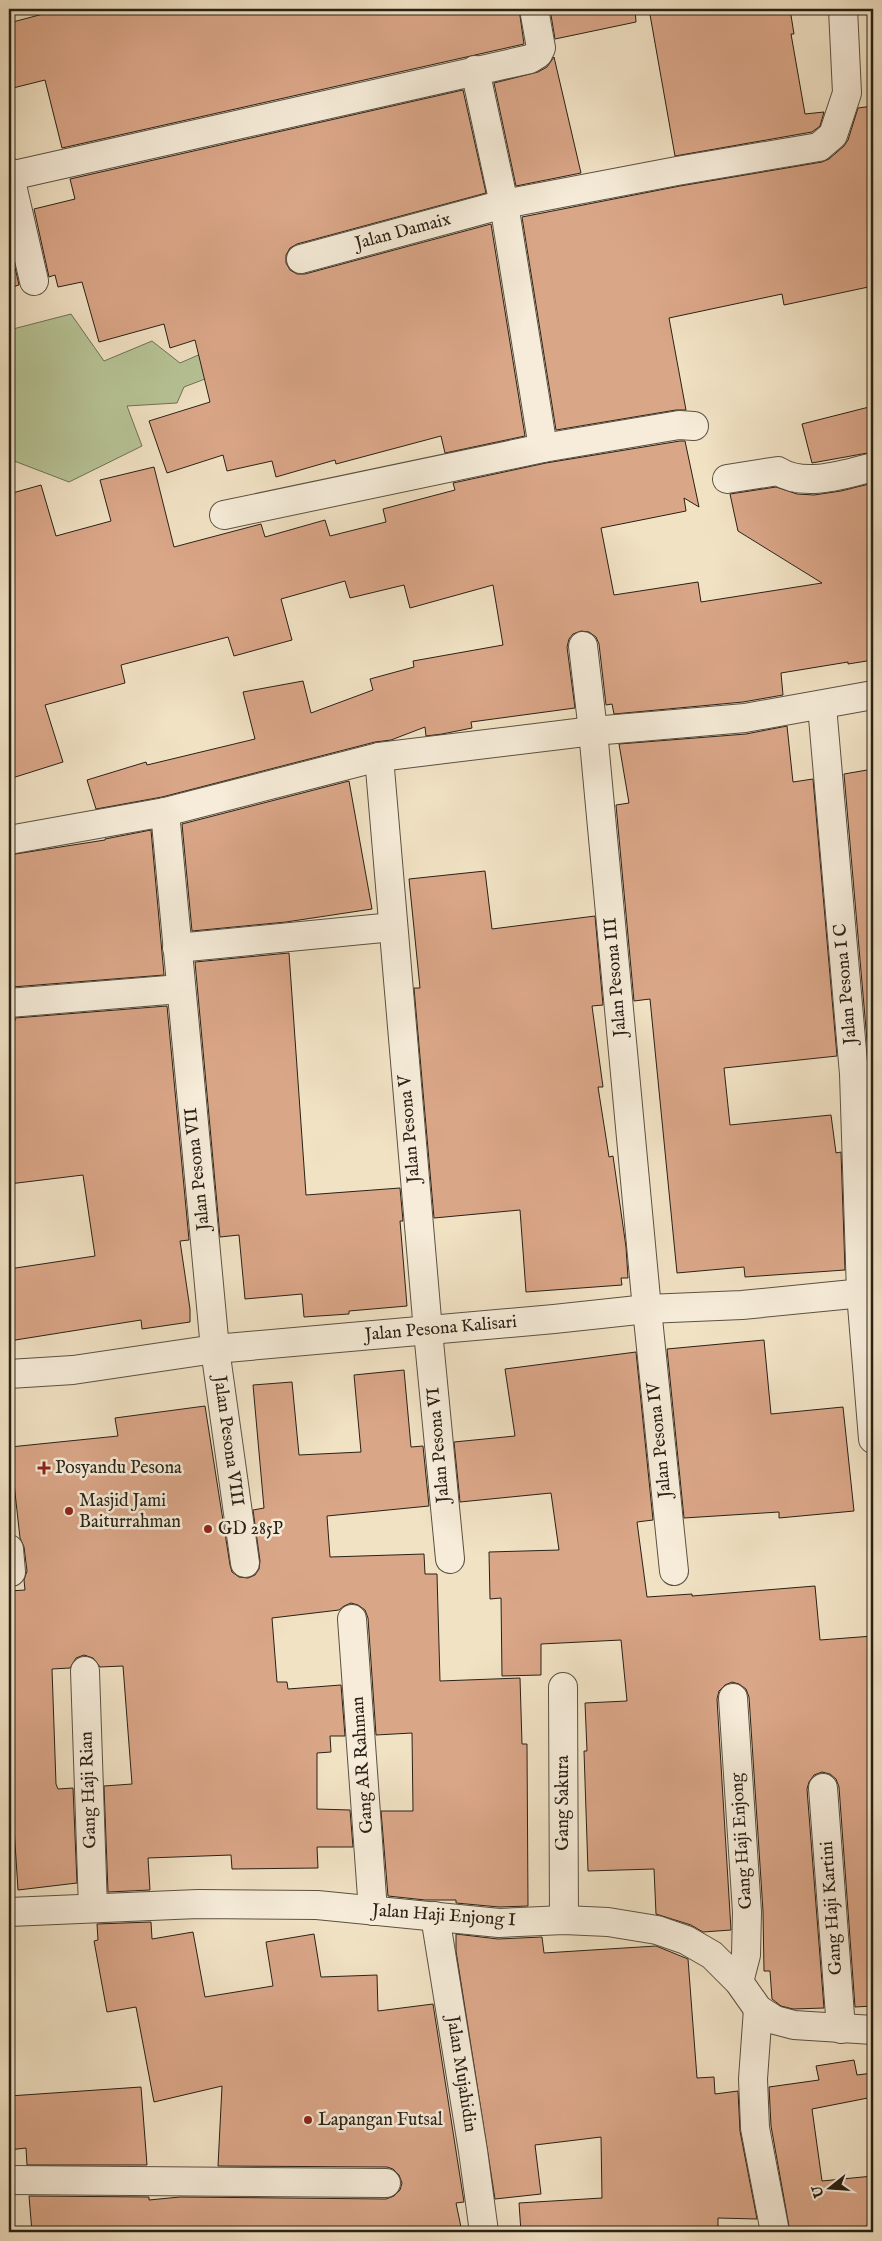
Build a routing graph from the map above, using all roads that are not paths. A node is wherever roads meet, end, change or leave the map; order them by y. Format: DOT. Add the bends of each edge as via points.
graph roads {
  1 [pos="534,9"];
  2 [pos="843,9"];
  3 [pos="475,70"];
  4 [pos="9,174"];
  5 [pos="504,204"];
  6 [pos="301,259"];
  7 [pos="34,280"];
  8 [pos="694,426"];
  9 [pos="543,448"];
  10 [pos="873,467"];
  11 [pos="727,479"];
  12 [pos="224,515"];
  13 [pos="583,646"];
  14 [pos="873,695"];
  15 [pos="822,706"];
  16 [pos="593,731"];
  17 [pos="379,757"];
  18 [pos="165,812"];
  19 [pos="9,840"];
  20 [pos="393,927"];
  21 [pos="177,948"];
  22 [pos="180,989"];
  23 [pos="9,1003"];
  24 [pos="864,1074"];
  25 [pos="867,1292"];
  26 [pos="647,1308"];
  27 [pos="428,1331"];
  28 [pos="215,1349"];
  29 [pos="9,1374"];
  30 [pos="873,1439"];
  31 [pos="450,1559"];
  32 [pos="245,1563"];
  33 [pos="674,1571"];
  34 [pos="352,1619"];
  35 [pos="85,1671"];
  36 [pos="563,1687"];
  37 [pos="733,1698"];
  38 [pos="822,1788"];
  39 [pos="93,1908"];
  40 [pos="373,1910"];
  41 [pos="9,1912"];
  42 [pos="435,1916"];
  43 [pos="564,1920"];
  44 [pos="739,1982"];
  45 [pos="758,2009"];
  46 [pos="841,2029"];
  47 [pos="873,2030"];
  48 [pos="9,2180"];
  49 [pos="386,2184"];
  50 [pos="484,2232"];
  51 [pos="775,2232"];
  1 -- 3 [label="street" via="541,48 538,54 530,59"];
  2 -- 5 [label="street, Jalan Damaix" via="847,93 833,135 819,147"];
  3 -- 4 [label="street"];
  3 -- 5 [label="street"];
  4 -- 7 [label="street"];
  5 -- 6 [label="street, Jalan Damaix"];
  5 -- 9 [label="street"];
  8 -- 9 [label="street" via="679,425"];
  9 -- 12 [label="street"];
  10 -- 11 [label="street" via="829,478 786,475 778,471"];
  13 -- 16 [label="street, Jalan Pesona III"];
  14 -- 15 [label="street"];
  15 -- 16 [label="street" via="745,718"];
  15 -- 24 [label="street, Jalan Pesona I C"];
  16 -- 17 [label="street"];
  16 -- 26 [label="street, Jalan Pesona III"];
  17 -- 18 [label="street"];
  17 -- 20 [label="street, Jalan Pesona V"];
  18 -- 19 [label="street"];
  18 -- 21 [label="street, Jalan Pesona VII"];
  20 -- 21 [label="street"];
  20 -- 27 [label="street, Jalan Pesona V"];
  21 -- 22 [label="street, Jalan Pesona VII"];
  22 -- 23 [label="street"];
  22 -- 28 [label="street, Jalan Pesona VII"];
  24 -- 25 [label="street, Jalan Pesona I C"];
  25 -- 26 [label="street, Jalan Pesona Kalisari" via="742,1305"];
  25 -- 30 [label="street, Jalan Pesona I C"];
  26 -- 27 [label="street, Jalan Pesona Kalisari"];
  26 -- 33 [label="street, Jalan Pesona IV"];
  27 -- 28 [label="street, Jalan Pesona Kalisari"];
  27 -- 31 [label="street, Jalan Pesona VI"];
  28 -- 29 [label="street, Jalan Pesona Kalisari" via="73,1370"];
  28 -- 32 [label="street, Jalan Pesona VIII"];
  34 -- 40 [label="street, Gang AR Rahman"];
  35 -- 39 [label="street, Gang Haji Rian"];
  36 -- 43 [label="street, Gang Sakura"];
  37 -- 44 [label="street, Gang Haji Enjong" via="747,1912 746,1955"];
  38 -- 46 [label="street, Gang Haji Kartini"];
  39 -- 40 [label="street, Jalan Haji Enjong I" via="198,1904 317,1905"];
  39 -- 41 [label="street, Jalan Haji Enjong I"];
  40 -- 42 [label="street, Jalan Haji Enjong I"];
  42 -- 43 [label="street, Jalan Haji Enjong I" via="499,1923"];
  42 -- 50 [label="street, Jalan Mujahidin"];
  43 -- 44 [label="street, Jalan Haji Enjong I" via="608,1922 657,1930 686,1940 712,1954"];
  44 -- 45 [label="street, Jalan Haji Enjong I"];
  45 -- 46 [label="street, Jalan Haji Enjong I" via="775,2020 794,2026"];
  45 -- 51 [label="street" via="753,2079 755,2128"];
  46 -- 47 [label="street, Jalan Haji Enjong I"];
  48 -- 49 [label="street"];
}
